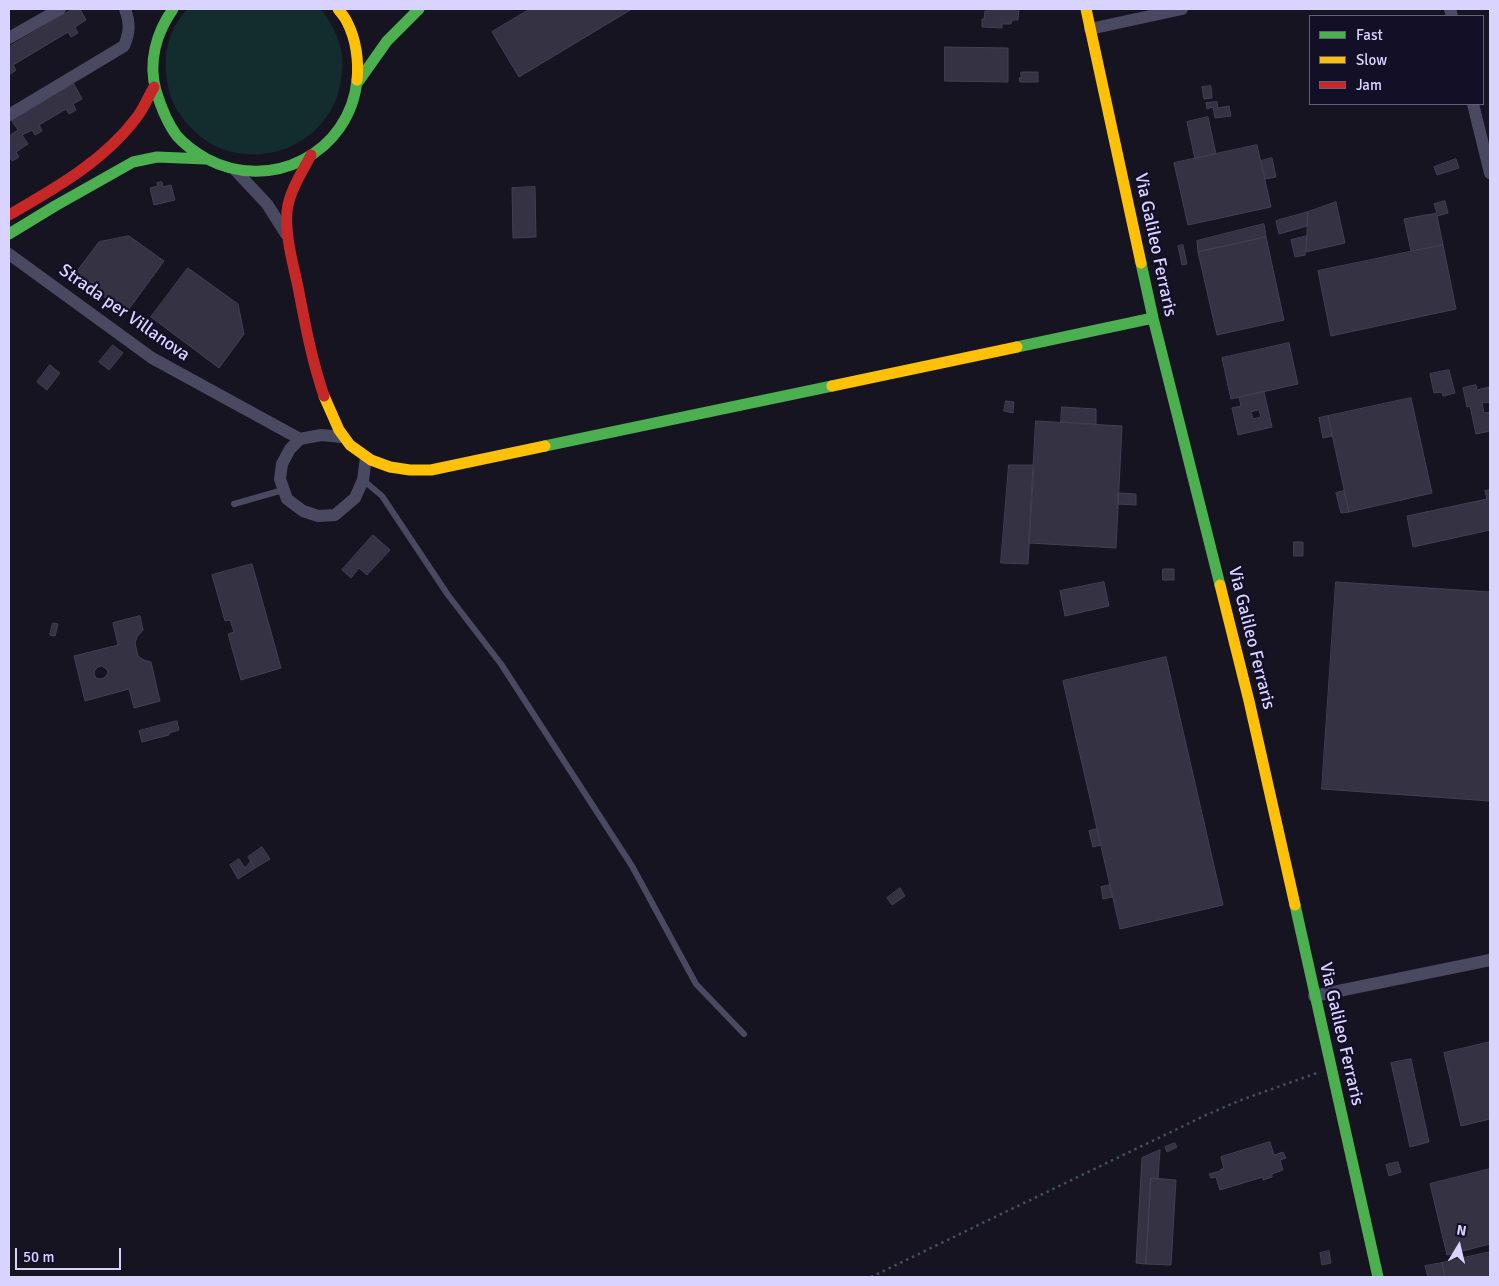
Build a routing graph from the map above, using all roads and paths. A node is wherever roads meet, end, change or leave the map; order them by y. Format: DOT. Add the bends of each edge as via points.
graph roads {
  1 [pos="60,9"];
  2 [pos="125,9"];
  3 [pos="338,9"];
  4 [pos="419,9"];
  5 [pos="1086,9"];
  6 [pos="1182,9"];
  7 [pos="168,12"];
  8 [pos="1090,29"];
  9 [pos="9,38"];
  10 [pos="358,82"];
  11 [pos="154,87"];
  12 [pos="1473,105"];
  13 [pos="9,116"];
  14 [pos="311,155"];
  15 [pos="206,159"];
  16 [pos="233,168"];
  17 [pos="1490,173"];
  18 [pos="9,215"];
  19 [pos="9,234"];
  20 [pos="288,238"];
  21 [pos="9,254"];
  22 [pos="1153,318"];
  23 [pos="342,437"];
  24 [pos="300,439"];
  25 [pos="366,457"];
  26 [pos="363,480"];
  27 [pos="283,490"];
  28 [pos="234,504"];
  29 [pos="1490,960"];
  30 [pos="1314,996"];
  31 [pos="744,1034"];
  32 [pos="1331,1068"];
  33 [pos="871,1277"];
  34 [pos="1378,1277"];
  1 -- 9 [label="street"];
  2 -- 13 [label="street" via="129,35 124,46"];
  3 -- 10 [label="street" via="347,22 357,51"];
  4 -- 10 [label="street" via="387,41"];
  5 -- 8 [label="street, Via Galileo Ferraris"];
  6 -- 8 [label="street"];
  7 -- 11 [label="street" via="157,39"];
  8 -- 22 [label="street, Via Galileo Ferraris"];
  10 -- 14 [label="street" via="349,114 330,140"];
  11 -- 15 [label="street" via="168,122 182,141"];
  11 -- 18 [label="street" via="137,117 104,153 69,180"];
  12 -- 17 [label="street"];
  14 -- 16 [label="street" via="274,170 239,171"];
  14 -- 20 [label="street" via="287,209"];
  15 -- 16 [label="street"];
  15 -- 19 [label="street" via="178,156 133,162"];
  16 -- 20 [label="street" via="267,204"];
  20 -- 23 [label="street" via="313,363"];
  21 -- 24 [label="street, Strada per Villanova" via="152,358"];
  22 -- 25 [label="street" via="431,470 390,468"];
  22 -- 30 [label="street, Via Galileo Ferraris" via="1249,701"];
  23 -- 24 [label="street"];
  23 -- 25 [label="street"];
  24 -- 27 [label="street" via="282,464 280,479"];
  25 -- 26 [label="street"];
  26 -- 27 [label="street" via="355,498 335,514 318,516 303,511 286,499"];
  26 -- 31 [label="lane" via="382,496 448,595 501,664 632,866 696,984"];
  27 -- 28 [label="lane"];
  29 -- 30 [label="street"];
  30 -- 32 [label="street, Via Galileo Ferraris"];
  32 -- 33 [label="path" via="1206,1115"];
  32 -- 34 [label="street, Via Galileo Ferraris"];
}
